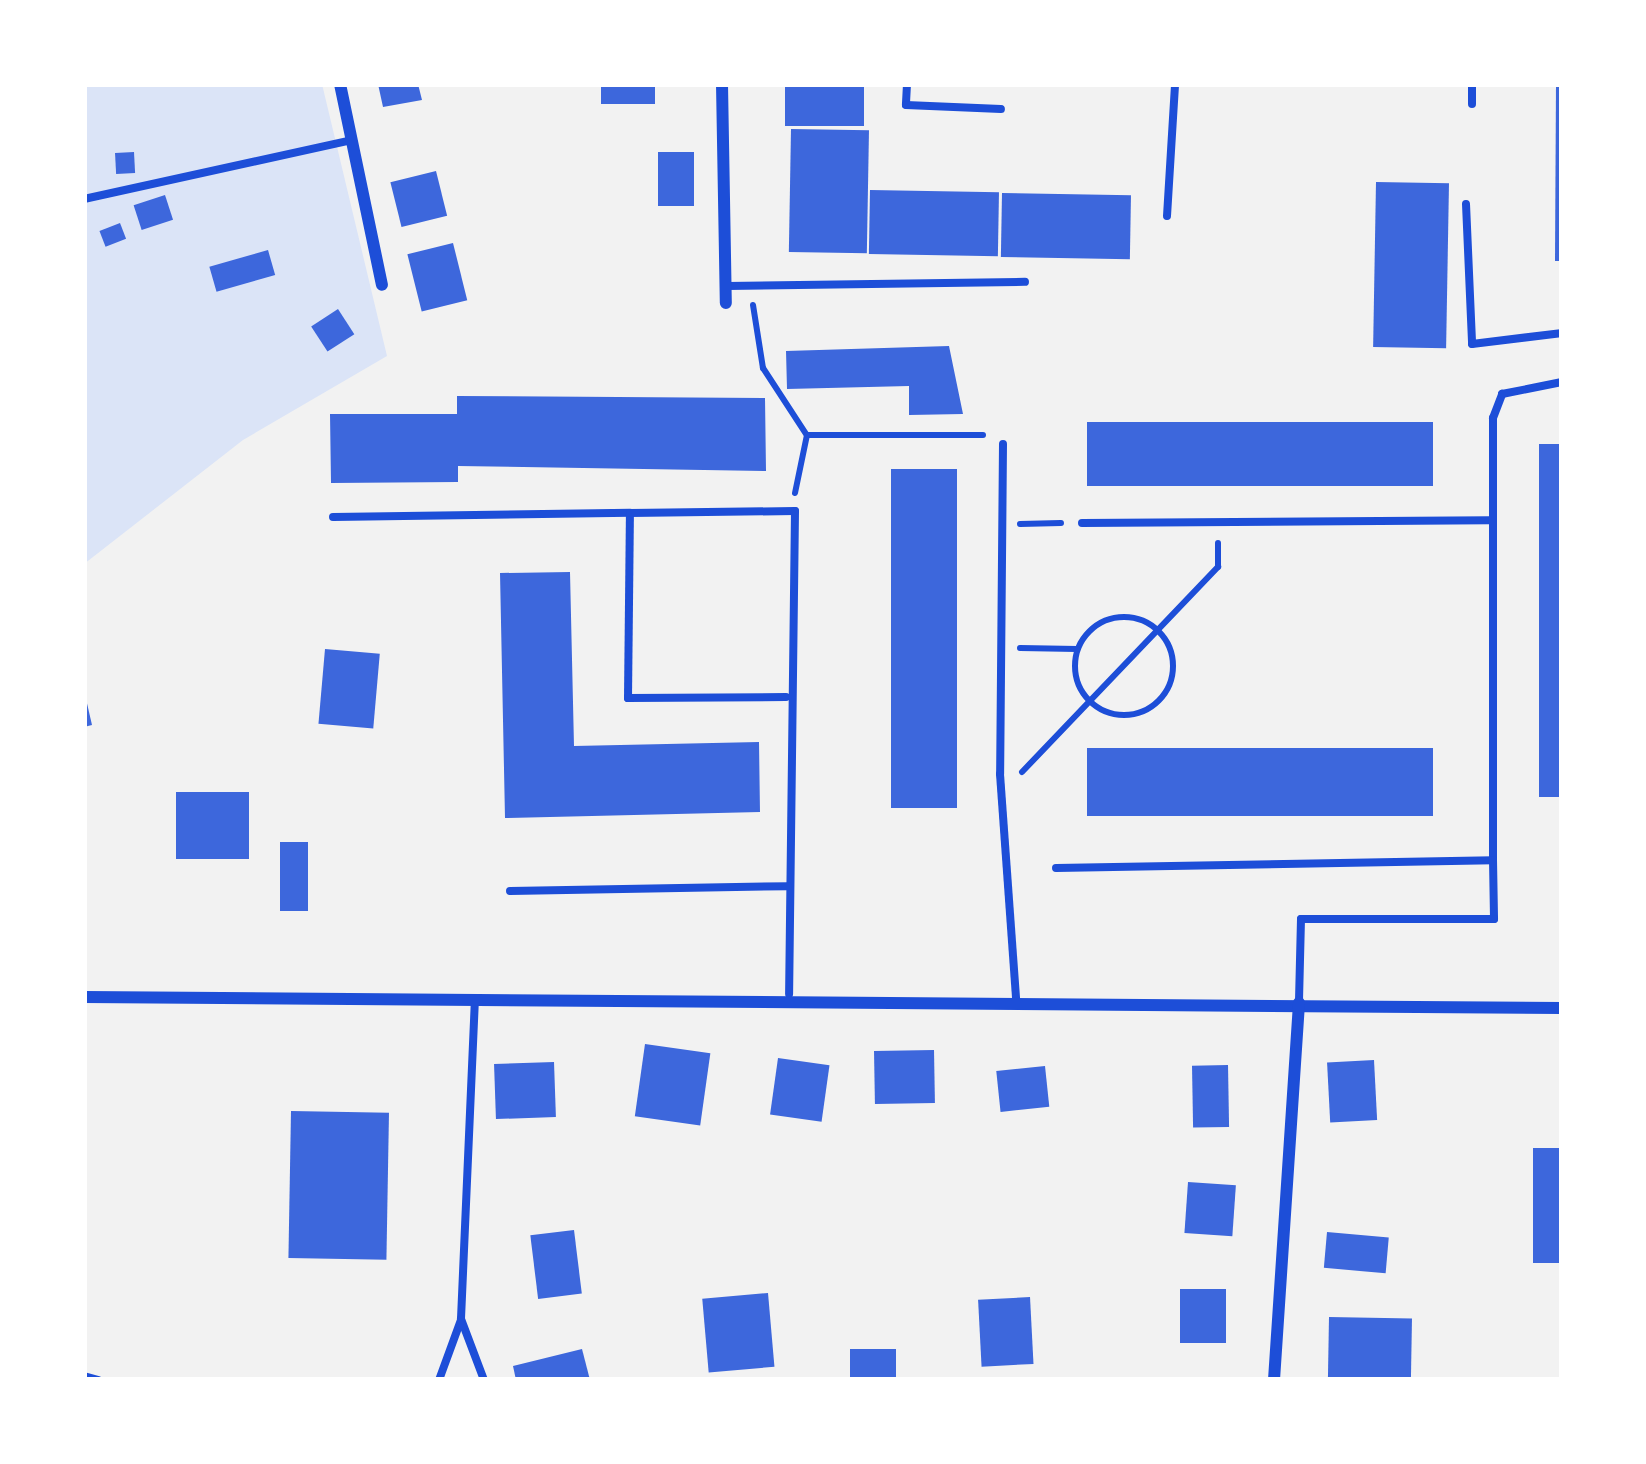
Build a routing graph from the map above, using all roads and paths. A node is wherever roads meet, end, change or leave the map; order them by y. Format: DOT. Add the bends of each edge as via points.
graph roads {
  1 [pos="340,84"];
  2 [pos="722,84"];
  3 [pos="907,84"];
  4 [pos="1175,84"];
  5 [pos="1472,84"];
  6 [pos="1472,104"];
  7 [pos="1001,109"];
  8 [pos="352,140"];
  9 [pos="84,200"];
  10 [pos="1466,204"];
  11 [pos="1167,216"];
  12 [pos="1025,282"];
  13 [pos="749,284"];
  14 [pos="382,286"];
  15 [pos="725,286"];
  16 [pos="726,303"];
  17 [pos="1562,333"];
  18 [pos="1562,382"];
  19 [pos="807,434"];
  20 [pos="1003,443"];
  21 [pos="795,512"];
  22 [pos="629,513"];
  23 [pos="333,517"];
  24 [pos="1489,520"];
  25 [pos="1218,522"];
  26 [pos="1082,523"];
  27 [pos="1018,524"];
  28 [pos="1160,631"];
  29 [pos="1001,647"];
  30 [pos="1077,649"];
  31 [pos="787,697"];
  32 [pos="1093,706"];
  33 [pos="1000,774"];
  34 [pos="1493,860"];
  35 [pos="1057,868"];
  36 [pos="788,886"];
  37 [pos="510,891"];
  38 [pos="790,994"];
  39 [pos="476,996"];
  40 [pos="84,997"];
  41 [pos="1016,998"];
  42 [pos="1300,1003"];
  43 [pos="1562,1008"];
  44 [pos="461,1319"];
  45 [pos="84,1376"];
  46 [pos="98,1380"];
  47 [pos="439,1380"];
  48 [pos="484,1380"];
  49 [pos="1274,1380"];
  1 -- 8 [label="street"];
  2 -- 15 [label="street"];
  3 -- 7 [label="lane" via="906,105"];
  4 -- 11 [label="lane"];
  5 -- 6 [label="lane"];
  8 -- 9 [label="lane"];
  8 -- 14 [label="street"];
  10 -- 17 [label="lane" via="1472,344"];
  12 -- 13 [label="lane"];
  13 -- 15 [label="lane"];
  13 -- 19 [label="path" via="763,368"];
  15 -- 16 [label="street"];
  18 -- 24 [label="lane" via="1502,394"];
  19 -- 20 [label="path" via="969,429"];
  19 -- 21 [label="path"];
  20 -- 29 [label="lane"];
  21 -- 22 [label="lane"];
  21 -- 31 [label="lane" via="799,615"];
  22 -- 23 [label="lane"];
  22 -- 31 [label="lane" via="628,698"];
  24 -- 25 [label="lane"];
  24 -- 34 [label="lane"];
  25 -- 26 [label="lane"];
  25 -- 28 [label="path" via="1218,567"];
  26 -- 27 [label="path"];
  28 -- 30 [label="path" via="1114,617"];
  28 -- 32 [label="path"];
  28 -- 32 [label="path" via="1171,650 1167,691 1133,715"];
  29 -- 30 [label="path"];
  29 -- 33 [label="lane"];
  30 -- 32 [label="path" via="1079,689"];
  31 -- 36 [label="lane"];
  32 -- 33 [label="path" via="1034,771"];
  33 -- 41 [label="lane"];
  34 -- 35 [label="lane"];
  34 -- 42 [label="lane" via="1495,919 1301,919"];
  36 -- 37 [label="lane"];
  36 -- 38 [label="lane"];
  38 -- 39 [label="street"];
  38 -- 41 [label="street"];
  39 -- 40 [label="street"];
  39 -- 44 [label="lane"];
  41 -- 42 [label="street"];
  42 -- 43 [label="street"];
  42 -- 49 [label="street"];
  44 -- 47 [label="lane"];
  44 -- 48 [label="lane"];
  45 -- 46 [label="lane"];
}
